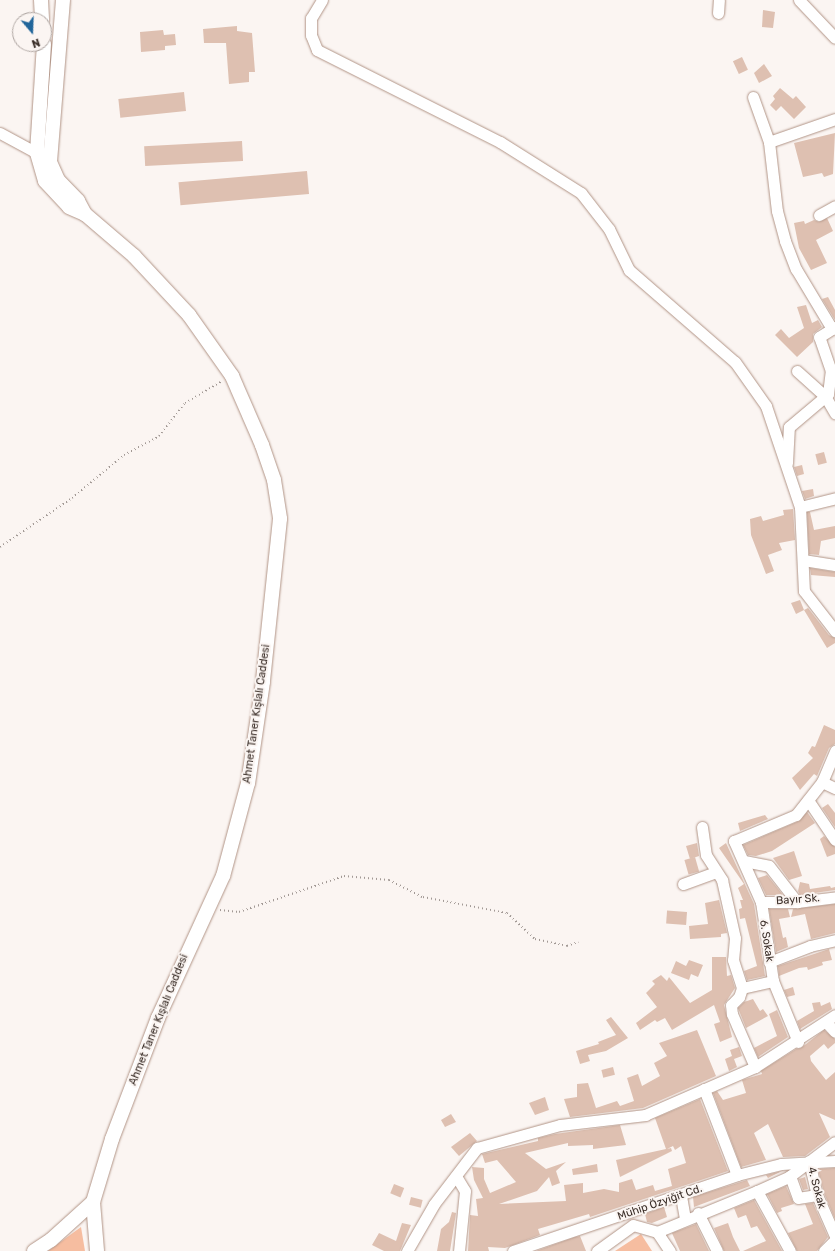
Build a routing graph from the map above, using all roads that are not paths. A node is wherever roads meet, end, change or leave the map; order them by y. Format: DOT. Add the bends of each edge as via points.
graph roads {
  1 [pos="42,0"];
  2 [pos="59,0"];
  3 [pos="63,0"];
  4 [pos="322,0"];
  5 [pos="719,0"];
  6 [pos="799,0"];
  7 [pos="42,12"];
  8 [pos="718,13"];
  9 [pos="835,38"];
  10 [pos="43,52"];
  11 [pos="754,97"];
  12 [pos="835,119"];
  13 [pos="0,133"];
  14 [pos="769,142"];
  15 [pos="37,153"];
  16 [pos="835,206"];
  17 [pos="85,214"];
  18 [pos="819,215"];
  19 [pos="833,328"];
  20 [pos="797,370"];
  21 [pos="829,394"];
  22 [pos="835,412"];
  23 [pos="786,469"];
  24 [pos="835,498"];
  25 [pos="800,507"];
  26 [pos="803,560"];
  27 [pos="835,564"];
  28 [pos="835,631"];
  29 [pos="835,751"];
  30 [pos="832,765"];
  31 [pos="822,782"];
  32 [pos="835,788"];
  33 [pos="808,800"];
  34 [pos="702,827"];
  35 [pos="835,840"];
  36 [pos="744,861"];
  37 [pos="716,872"];
  38 [pos="683,884"];
  39 [pos="835,897"];
  40 [pos="761,902"];
  41 [pos="797,902"];
  42 [pos="835,940"];
  43 [pos="769,962"];
  44 [pos="773,981"];
  45 [pos="742,988"];
  46 [pos="831,1019"];
  47 [pos="835,1032"];
  48 [pos="798,1042"];
  49 [pos="754,1068"];
  50 [pos="704,1089"];
  51 [pos="835,1142"];
  52 [pos="809,1161"];
  53 [pos="835,1161"];
  54 [pos="456,1176"];
  55 [pos="737,1176"];
  56 [pos="790,1176"];
  57 [pos="757,1191"];
  58 [pos="817,1195"];
  59 [pos="681,1196"];
  60 [pos="92,1202"];
  61 [pos="698,1213"];
  62 [pos="628,1214"];
  63 [pos="685,1219"];
  64 [pos="633,1225"];
  65 [pos="657,1232"];
  66 [pos="835,1236"];
  67 [pos="835,1240"];
  68 [pos="786,1250"];
  69 [pos="34,1251"];
  70 [pos="97,1251"];
  71 [pos="407,1251"];
  72 [pos="459,1251"];
  73 [pos="513,1251"];
  74 [pos="597,1251"];
  75 [pos="670,1251"];
  76 [pos="717,1251"];
  77 [pos="824,1251"];
  1 -- 2 [label="main road"];
  1 -- 7 [label="main road"];
  3 -- 17 [label="main road, Ahmet Taner Kışlalı Caddesi" via="50,162 58,180 78,201"];
  4 -- 23 [label="street" via="311,18 311,35 317,50 500,142 581,193 609,228 629,270 735,362 766,406"];
  5 -- 8 [label="street"];
  6 -- 9 [label="street"];
  10 -- 15 [label="main road, Ahmet Taner Kışlalı Caddesi"];
  11 -- 14 [label="street"];
  12 -- 14 [label="street"];
  13 -- 15 [label="street"];
  14 -- 19 [label="street" via="777,211 785,241 796,269"];
  15 -- 17 [label="main road, Ahmet Taner Kışlalı Caddesi" via="42,173 51,188 69,207"];
  16 -- 18 [label="street"];
  17 -- 60 [label="main road, Ahmet Taner Kışlalı Caddesi" via="134,256 189,315 232,376 274,480 280,519 263,682 248,783 223,876 158,1018 112,1139"];
  19 -- 21 [label="street" via="819,337 831,371"];
  20 -- 21 [label="street"];
  21 -- 22 [label="street"];
  21 -- 23 [label="street" via="789,427"];
  23 -- 25 [label="street"];
  24 -- 25 [label="street"];
  25 -- 26 [label="street"];
  26 -- 27 [label="street"];
  26 -- 28 [label="street" via="804,591"];
  29 -- 30 [label="street"];
  30 -- 31 [label="street"];
  31 -- 32 [label="street"];
  31 -- 33 [label="street"];
  33 -- 35 [label="street"];
  33 -- 36 [label="street, 6. Sokak" via="796,815 734,841"];
  34 -- 37 [label="street" via="706,855"];
  36 -- 40 [label="street, 6. Sokak"];
  36 -- 41 [label="street" via="769,866"];
  37 -- 38 [label="street"];
  37 -- 45 [label="street" via="722,880 735,938 733,960"];
  39 -- 41 [label="street, Bayır Sk."];
  40 -- 41 [label="street, Bayır Sk."];
  40 -- 43 [label="street, 6. Sokak"];
  42 -- 43 [label="street" via="810,946"];
  43 -- 44 [label="street, 6. Sokak"];
  44 -- 45 [label="street"];
  44 -- 48 [label="street, 6. Sokak"];
  45 -- 49 [label="street" via="739,997 731,1005 732,1014"];
  46 -- 47 [label="street"];
  46 -- 48 [label="street"];
  48 -- 49 [label="street"];
  49 -- 50 [label="street"];
  50 -- 54 [label="street" via="645,1115 560,1125 477,1148"];
  50 -- 55 [label="street"];
  51 -- 52 [label="street"];
  52 -- 53 [label="street, Mühip Özyiğit Cd."];
  52 -- 55 [label="street, Mühip Özyiğit Cd." via="781,1164"];
  52 -- 56 [label="street"];
  52 -- 58 [label="street, 4. Sokak"];
  54 -- 71 [label="street" via="434,1204"];
  54 -- 72 [label="street" via="465,1191"];
  55 -- 59 [label="street, Mühip Özyiğit Cd."];
  56 -- 57 [label="street"];
  56 -- 58 [label="street" via="798,1198"];
  57 -- 61 [label="street"];
  57 -- 68 [label="street"];
  58 -- 66 [label="street, 4. Sokak"];
  59 -- 62 [label="street, Mühip Özyiğit Cd."];
  59 -- 63 [label="street"];
  60 -- 69 [label="main road" via="51,1240"];
  60 -- 70 [label="main road, Ahmet Taner Kışlalı Caddesi"];
  61 -- 63 [label="street"];
  61 -- 76 [label="street"];
  62 -- 64 [label="street"];
  62 -- 73 [label="street, Mühip Özyiğit Cd."];
  63 -- 65 [label="street"];
  64 -- 65 [label="street"];
  64 -- 74 [label="street"];
  65 -- 75 [label="street"];
  67 -- 77 [label="street"];
}
